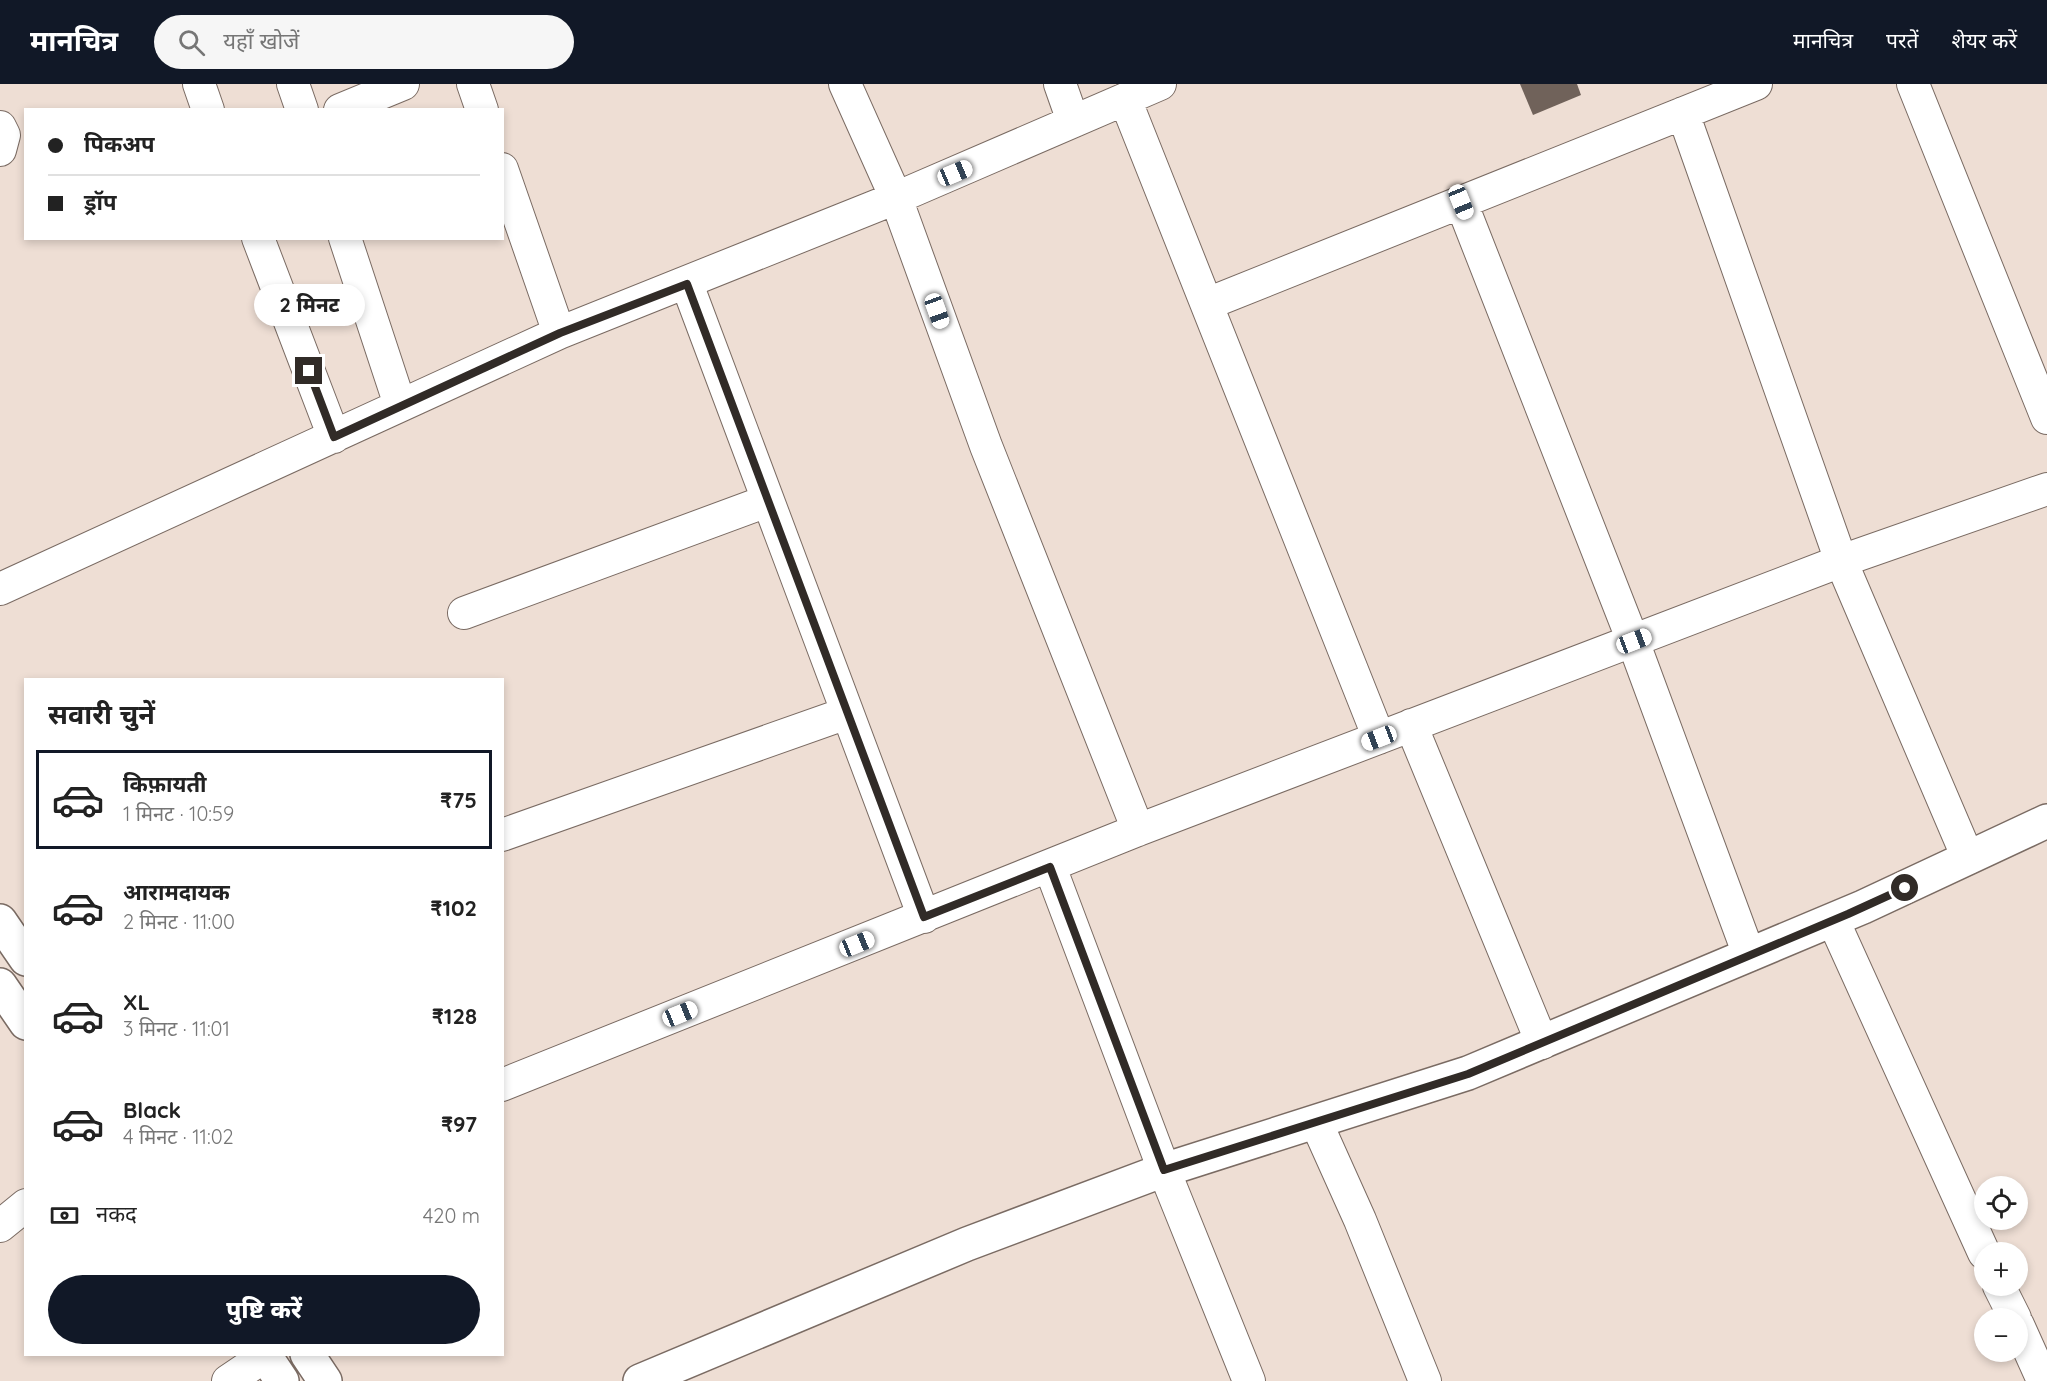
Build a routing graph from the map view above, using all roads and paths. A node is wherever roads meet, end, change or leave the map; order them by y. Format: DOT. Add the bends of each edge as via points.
graph roads {
  1 [pos="199,84"];
  2 [pos="294,84"];
  3 [pos="403,84"];
  4 [pos="473,84"];
  5 [pos="845,84"];
  6 [pos="1060,84"];
  7 [pos="1160,84"];
  8 [pos="1756,84"];
  9 [pos="1913,84"];
  10 [pos="1125,99"];
  11 [pos="207,108"];
  12 [pos="301,108"];
  13 [pos="345,108"];
  14 [pos="481,108"];
  15 [pos="1683,113"];
  16 [pos="1074,121"];
  17 [pos="0,126"];
  18 [pos="0,150"];
  19 [pos="504,175"];
  20 [pos="896,198"];
  21 [pos="1461,202"];
  22 [pos="259,240"];
  23 [pos="346,240"];
  24 [pos="687,284"];
  25 [pos="1207,304"];
  26 [pos="560,333"];
  27 [pos="400,405"];
  28 [pos="2047,418"];
  29 [pos="334,437"];
  30 [pos="2047,489"];
  31 [pos="767,501"];
  32 [pos="1841,561"];
  33 [pos="0,589"];
  34 [pos="464,613"];
  35 [pos="1634,641"];
  36 [pos="847,713"];
  37 [pos="1411,725"];
  38 [pos="1379,738"];
  39 [pos="2047,822"];
  40 [pos="1138,830"];
  41 [pos="504,834"];
  42 [pos="1968,858"];
  43 [pos="1050,867"];
  44 [pos="924,917"];
  45 [pos="1833,920"];
  46 [pos="0,921"];
  47 [pos="1749,955"];
  48 [pos="24,956"];
  49 [pos="0,985"];
  50 [pos="24,1020"];
  51 [pos="1542,1043"];
  52 [pos="504,1084"];
  53 [pos="1316,1122"];
  54 [pos="1164,1170"];
  55 [pos="24,1206"];
  56 [pos="0,1226"];
  57 [pos="1979,1242"];
  58 [pos="2028,1351"];
  59 [pos="308,1356"];
  60 [pos="271,1364"];
  61 [pos="2038,1377"];
  62 [pos="228,1381"];
  63 [pos="326,1381"];
  64 [pos="640,1381"];
  65 [pos="1249,1381"];
  66 [pos="1425,1381"];
  1 -- 11 [label="street"];
  2 -- 12 [label="street"];
  3 -- 13 [label="street"];
  4 -- 14 [label="street"];
  5 -- 20 [label="street"];
  6 -- 16 [label="street"];
  7 -- 10 [label="street"];
  8 -- 15 [label="street"];
  9 -- 28 [label="street"];
  10 -- 16 [label="street"];
  10 -- 25 [label="street"];
  15 -- 21 [label="street"];
  15 -- 32 [label="street"];
  16 -- 20 [label="street"];
  17 -- 18 [label="street" via="4,135"];
  19 -- 26 [label="street"];
  20 -- 24 [label="street"];
  20 -- 40 [label="street" via="986,446"];
  21 -- 25 [label="street"];
  21 -- 35 [label="street"];
  22 -- 29 [label="street"];
  23 -- 27 [label="street"];
  24 -- 26 [label="street"];
  24 -- 31 [label="street"];
  25 -- 38 [label="street"];
  26 -- 27 [label="street"];
  27 -- 29 [label="street"];
  29 -- 33 [label="street"];
  30 -- 32 [label="street"];
  31 -- 34 [label="street"];
  31 -- 36 [label="street"];
  32 -- 35 [label="street"];
  32 -- 42 [label="street"];
  35 -- 37 [label="street"];
  35 -- 47 [label="street"];
  36 -- 41 [label="street"];
  36 -- 44 [label="street"];
  37 -- 38 [label="street"];
  37 -- 51 [label="street"];
  38 -- 40 [label="street"];
  39 -- 42 [label="street"];
  40 -- 43 [label="street"];
  42 -- 45 [label="street"];
  43 -- 44 [label="street"];
  43 -- 54 [label="street"];
  44 -- 52 [label="street"];
  45 -- 47 [label="street"];
  45 -- 57 [label="street"];
  46 -- 48 [label="street"];
  47 -- 51 [label="street"];
  49 -- 50 [label="street"];
  51 -- 53 [label="street" via="1468,1074"];
  53 -- 54 [label="street"];
  53 -- 66 [label="street"];
  54 -- 64 [label="street" via="967,1244"];
  54 -- 65 [label="street"];
  55 -- 56 [label="street"];
  58 -- 61 [label="street"];
  59 -- 63 [label="street"];
  60 -- 62 [label="street"];
}
